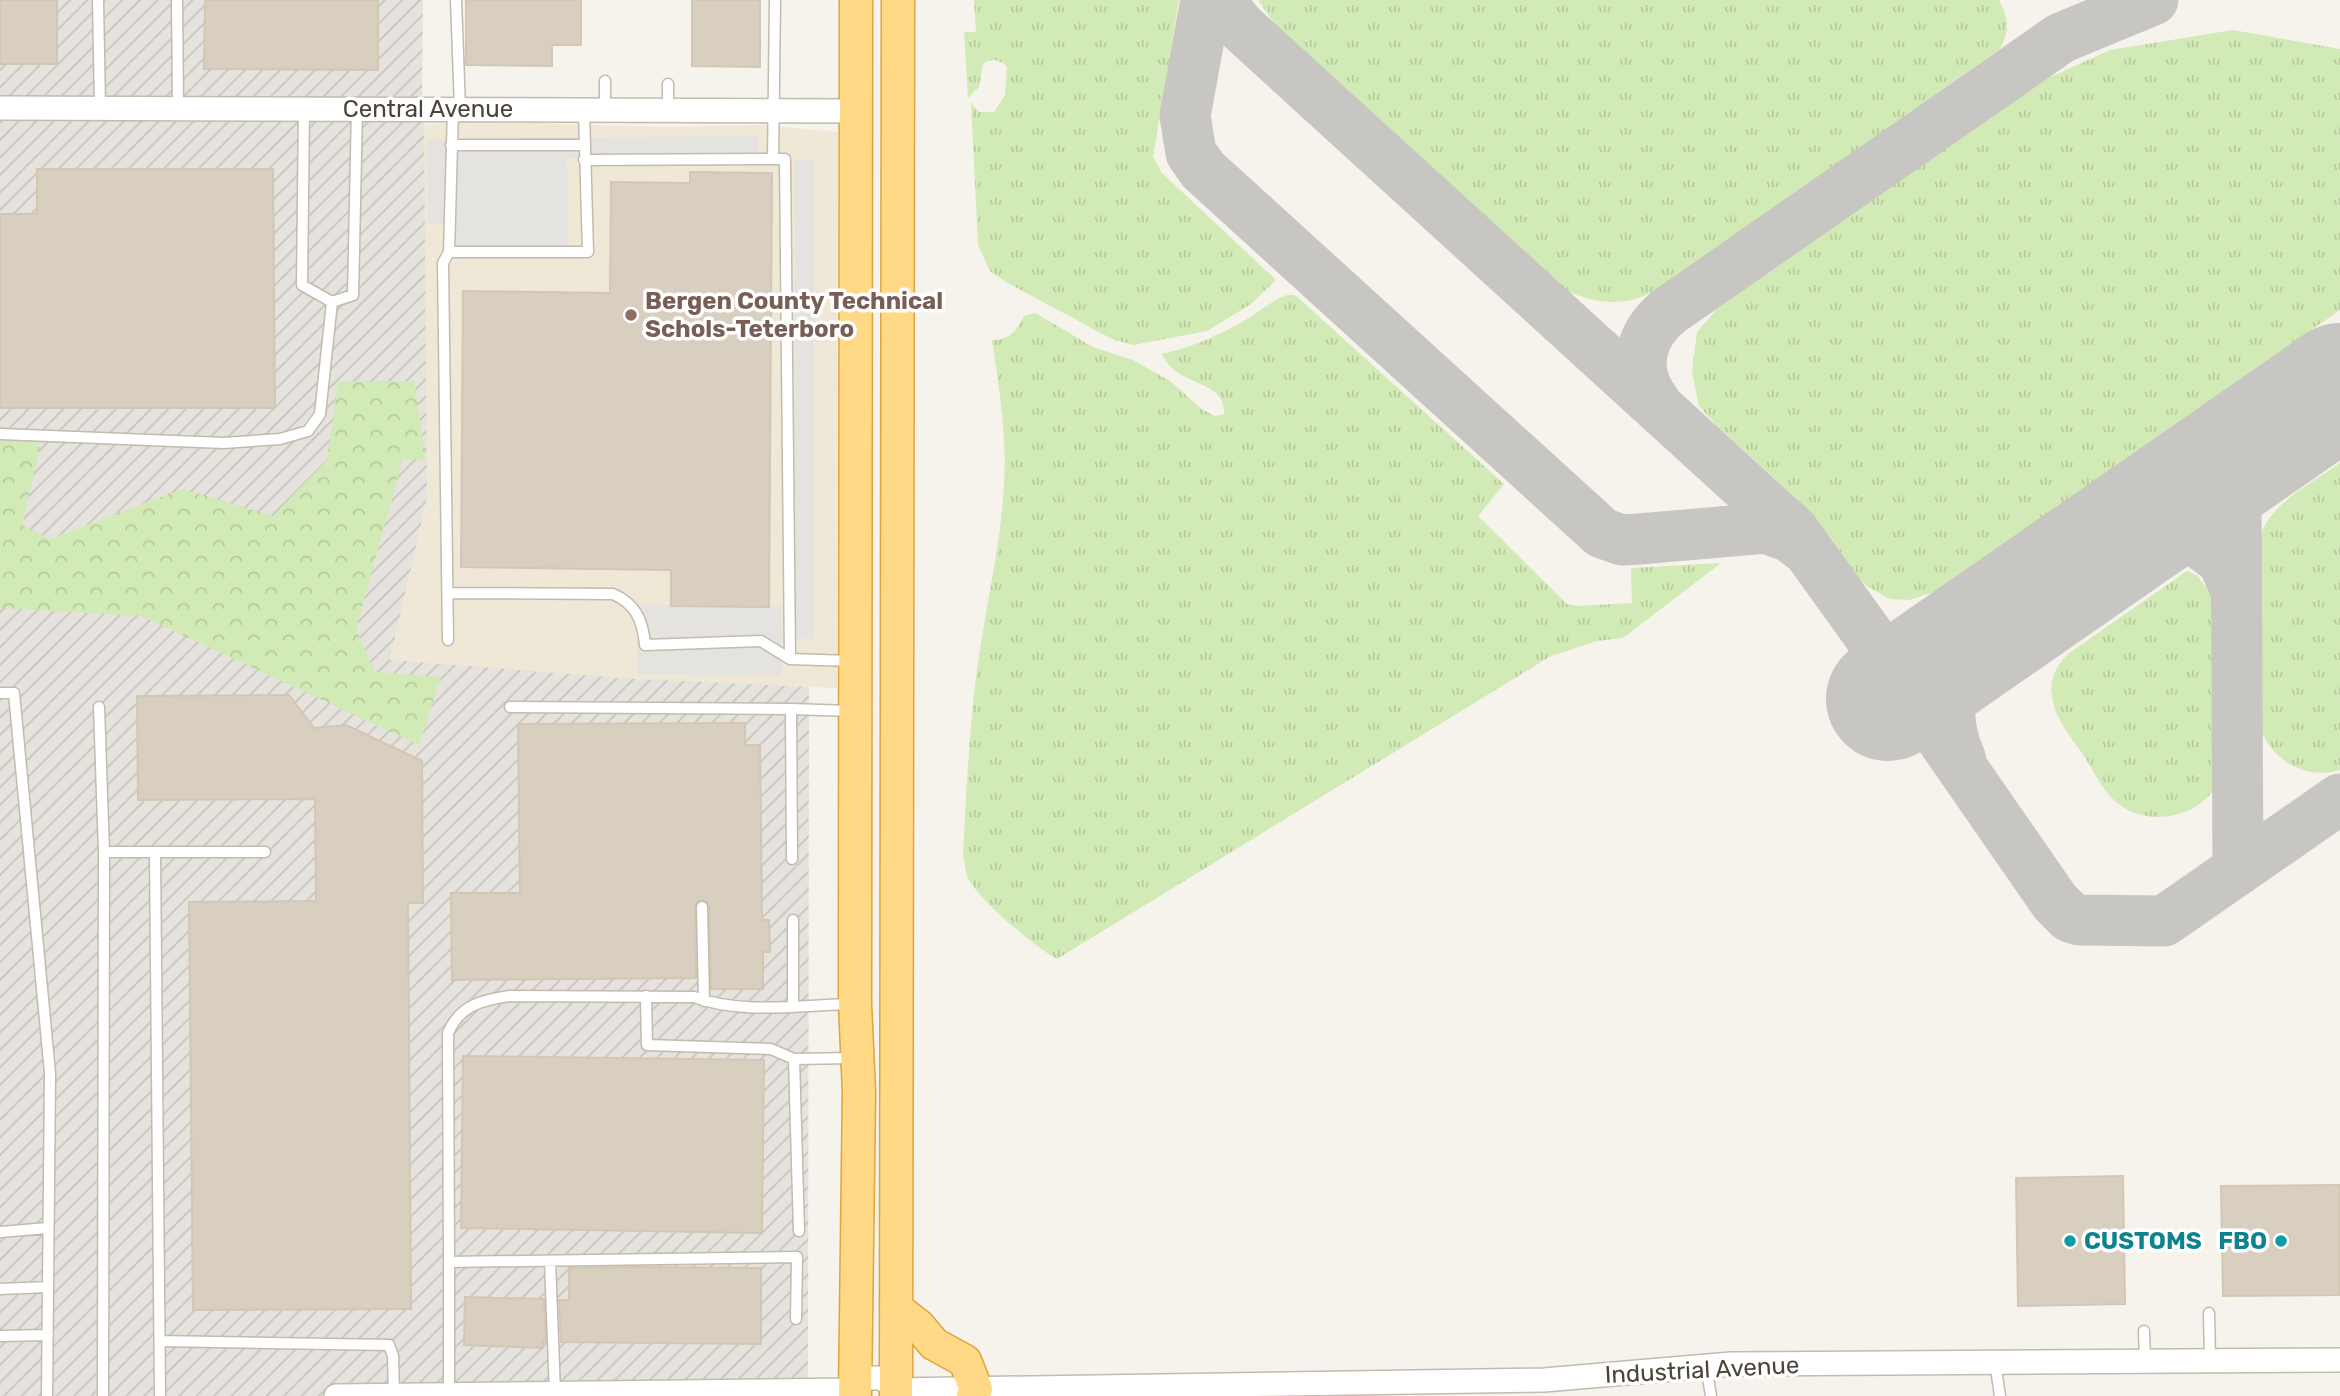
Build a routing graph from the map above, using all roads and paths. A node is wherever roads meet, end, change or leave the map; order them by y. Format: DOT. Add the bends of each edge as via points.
graph roads {
  1 [pos="98,0"];
  2 [pos="177,0"];
  3 [pos="456,0"];
  4 [pos="775,0"];
  5 [pos="856,0"];
  6 [pos="898,0"];
  7 [pos="605,81"];
  8 [pos="668,84"];
  9 [pos="0,108"];
  10 [pos="100,108"];
  11 [pos="178,108"];
  12 [pos="304,108"];
  13 [pos="358,108"];
  14 [pos="456,109"];
  15 [pos="594,109"];
  16 [pos="668,109"];
  17 [pos="774,110"];
  18 [pos="857,111"];
  19 [pos="451,145"];
  20 [pos="584,145"];
  21 [pos="773,159"];
  22 [pos="584,160"];
  23 [pos="449,252"];
  24 [pos="332,302"];
  25 [pos="0,434"];
  26 [pos="449,593"];
  27 [pos="448,640"];
  28 [pos="790,659"];
  29 [pos="855,661"];
  30 [pos="0,693"];
  31 [pos="510,706"];
  32 [pos="99,707"];
  33 [pos="791,709"];
  34 [pos="855,711"];
  35 [pos="104,852"];
  36 [pos="265,852"];
  37 [pos="155,853"];
  38 [pos="792,859"];
  39 [pos="702,907"];
  40 [pos="793,920"];
  41 [pos="646,996"];
  42 [pos="704,1001"];
  43 [pos="855,1004"];
  44 [pos="793,1006"];
  45 [pos="857,1058"];
  46 [pos="794,1059"];
  47 [pos="859,1092"];
  48 [pos="48,1228"];
  49 [pos="0,1231"];
  50 [pos="799,1231"];
  51 [pos="551,1261"];
  52 [pos="449,1262"];
  53 [pos="48,1287"];
  54 [pos="0,1289"];
  55 [pos="896,1308"];
  56 [pos="2209,1313"];
  57 [pos="796,1319"];
  58 [pos="2144,1331"];
  59 [pos="48,1335"];
  60 [pos="0,1336"];
  61 [pos="160,1341"];
  62 [pos="2145,1360"];
  63 [pos="2210,1360"];
  64 [pos="2340,1360"];
  65 [pos="1995,1362"];
  66 [pos="1706,1365"];
  67 [pos="855,1393"];
  68 [pos="975,1393"];
  69 [pos="555,1394"];
  70 [pos="689,1394"];
  71 [pos="895,1394"];
  72 [pos="394,1395"];
  73 [pos="449,1395"];
  74 [pos="47,1396"];
  75 [pos="103,1396"];
  76 [pos="160,1396"];
  77 [pos="336,1396"];
  78 [pos="413,1396"];
  79 [pos="1711,1396"];
  80 [pos="2000,1396"];
  1 -- 10 [label="lane"];
  2 -- 11 [label="lane"];
  3 -- 14 [label="lane"];
  4 -- 17 [label="lane"];
  5 -- 18 [label="highway"];
  6 -- 55 [label="highway"];
  7 -- 15 [label="lane"];
  8 -- 16 [label="lane"];
  9 -- 10 [label="street, Central Avenue"];
  10 -- 11 [label="street, Central Avenue"];
  11 -- 12 [label="street, Central Avenue"];
  12 -- 13 [label="street, Central Avenue"];
  12 -- 24 [label="lane" via="302,285"];
  13 -- 14 [label="street, Central Avenue"];
  13 -- 24 [label="lane" via="353,295"];
  14 -- 15 [label="street, Central Avenue"];
  14 -- 19 [label="lane"];
  15 -- 16 [label="street, Central Avenue"];
  15 -- 20 [label="lane"];
  16 -- 17 [label="street, Central Avenue"];
  17 -- 18 [label="street, Central Avenue"];
  17 -- 21 [label="lane"];
  18 -- 29 [label="highway"];
  19 -- 20 [label="lane"];
  19 -- 23 [label="lane"];
  20 -- 22 [label="lane"];
  21 -- 22 [label="lane"];
  21 -- 28 [label="lane" via="785,159"];
  22 -- 23 [label="lane" via="588,252"];
  23 -- 26 [label="lane" via="443,263"];
  24 -- 25 [label="lane" via="320,414 308,432 224,443"];
  26 -- 27 [label="lane"];
  26 -- 28 [label="lane" via="613,594 637,612 645,645 761,641"];
  28 -- 29 [label="lane"];
  29 -- 34 [label="highway"];
  30 -- 48 [label="lane" via="14,693 50,1073"];
  31 -- 33 [label="lane"];
  32 -- 35 [label="lane"];
  33 -- 34 [label="lane"];
  33 -- 38 [label="lane"];
  34 -- 43 [label="highway"];
  35 -- 37 [label="lane"];
  35 -- 75 [label="lane"];
  36 -- 37 [label="lane"];
  37 -- 61 [label="lane"];
  39 -- 42 [label="lane"];
  40 -- 44 [label="lane"];
  41 -- 42 [label="lane"];
  41 -- 46 [label="lane" via="647,1045 771,1049"];
  41 -- 52 [label="lane" via="485,999 466,1007 453,1021 448,1033"];
  42 -- 44 [label="lane"];
  43 -- 44 [label="lane"];
  43 -- 45 [label="highway"];
  45 -- 46 [label="lane"];
  45 -- 47 [label="highway"];
  46 -- 50 [label="lane"];
  47 -- 67 [label="highway"];
  47 -- 71 [label="highway" via="876,1156 876,1336"];
  48 -- 49 [label="lane"];
  48 -- 53 [label="lane"];
  51 -- 52 [label="lane"];
  51 -- 57 [label="lane" via="797,1257"];
  51 -- 69 [label="lane"];
  52 -- 73 [label="lane"];
  53 -- 54 [label="lane"];
  53 -- 59 [label="lane"];
  55 -- 68 [label="highway" via="934,1344 965,1362"];
  55 -- 71 [label="highway"];
  56 -- 63 [label="lane"];
  58 -- 62 [label="lane"];
  59 -- 60 [label="lane"];
  59 -- 74 [label="lane"];
  61 -- 72 [label="lane" via="388,1345 393,1356"];
  61 -- 76 [label="lane"];
  62 -- 63 [label="street, Industrial Avenue"];
  62 -- 65 [label="street, Industrial Avenue"];
  63 -- 64 [label="street, Industrial Avenue"];
  65 -- 66 [label="street, Industrial Avenue"];
  65 -- 80 [label="lane"];
  66 -- 68 [label="street, Industrial Avenue" via="1544,1380"];
  66 -- 79 [label="lane"];
  67 -- 70 [label="street"];
  67 -- 71 [label="street" via="863,1378 882,1378"];
  68 -- 71 [label="street, Industrial Avenue"];
  69 -- 70 [label="street"];
  69 -- 73 [label="street"];
  72 -- 77 [label="street"];
  72 -- 78 [label="street"];
  73 -- 78 [label="street"];
}
